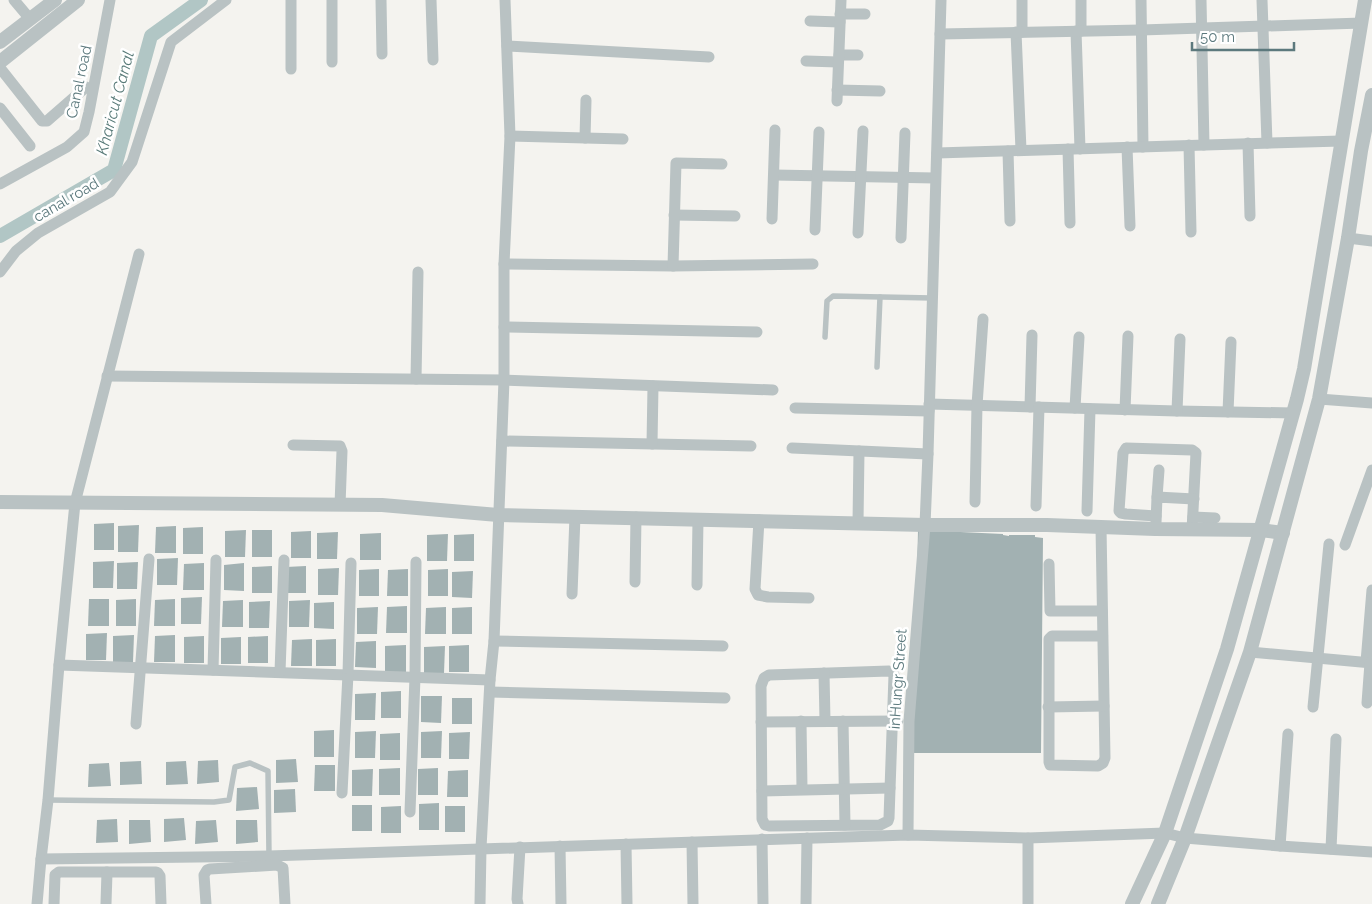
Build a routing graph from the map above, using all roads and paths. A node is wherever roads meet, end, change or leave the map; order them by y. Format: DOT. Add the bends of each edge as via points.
graph roads {
  1 [pos="14,0"];
  2 [pos="55,0"];
  3 [pos="78,0"];
  4 [pos="110,0"];
  5 [pos="226,0"];
  6 [pos="291,0"];
  7 [pos="332,0"];
  8 [pos="381,0"];
  9 [pos="431,0"];
  10 [pos="505,0"];
  11 [pos="841,0"];
  12 [pos="941,0"];
  13 [pos="1022,0"];
  14 [pos="1080,0"];
  15 [pos="1141,0"];
  16 [pos="1201,0"];
  17 [pos="1262,0"];
  18 [pos="1365,0"];
  19 [pos="866,14"];
  20 [pos="840,18"];
  21 [pos="30,20"];
  22 [pos="810,21"];
  23 [pos="1362,23"];
  24 [pos="1262,26"];
  25 [pos="1202,28"];
  26 [pos="1141,30"];
  27 [pos="1079,31"];
  28 [pos="1019,32"];
  29 [pos="940,34"];
  30 [pos="0,42"];
  31 [pos="507,46"];
  32 [pos="382,54"];
  33 [pos="858,55"];
  34 [pos="708,57"];
  35 [pos="839,58"];
  36 [pos="432,60"];
  37 [pos="806,61"];
  38 [pos="0,62"];
  39 [pos="332,62"];
  40 [pos="0,68"];
  41 [pos="291,69"];
  42 [pos="86,87"];
  43 [pos="880,91"];
  44 [pos="1372,95"];
  45 [pos="586,100"];
  46 [pos="0,108"];
  47 [pos="774,130"];
  48 [pos="863,131"];
  49 [pos="819,132"];
  50 [pos="905,133"];
  51 [pos="510,136"];
  52 [pos="586,138"];
  53 [pos="622,139"];
  54 [pos="1342,141"];
  55 [pos="1267,143"];
  56 [pos="1248,144"];
  57 [pos="1204,145"];
  58 [pos="30,146"];
  59 [pos="1189,146"];
  60 [pos="1127,147"];
  61 [pos="1143,147"];
  62 [pos="1068,149"];
  63 [pos="1080,149"];
  64 [pos="1021,150"];
  65 [pos="1008,151"];
  66 [pos="937,153"];
  67 [pos="722,164"];
  68 [pos="774,175"];
  69 [pos="816,176"];
  70 [pos="861,177"];
  71 [pos="903,177"];
  72 [pos="935,178"];
  73 [pos="0,184"];
  74 [pos="674,215"];
  75 [pos="735,216"];
  76 [pos="1250,216"];
  77 [pos="772,220"];
  78 [pos="1010,221"];
  79 [pos="1070,223"];
  80 [pos="1130,226"];
  81 [pos="815,230"];
  82 [pos="1191,232"];
  83 [pos="858,233"];
  84 [pos="901,238"];
  85 [pos="1348,238"];
  86 [pos="1372,241"];
  87 [pos="139,254"];
  88 [pos="504,264"];
  89 [pos="813,264"];
  90 [pos="673,266"];
  91 [pos="0,272"];
  92 [pos="418,272"];
  93 [pos="880,297"];
  94 [pos="932,298"];
  95 [pos="984,319"];
  96 [pos="504,327"];
  97 [pos="757,332"];
  98 [pos="1032,335"];
  99 [pos="1128,336"];
  100 [pos="825,337"];
  101 [pos="1079,338"];
  102 [pos="1180,338"];
  103 [pos="1231,342"];
  104 [pos="877,367"];
  105 [pos="108,376"];
  106 [pos="416,379"];
  107 [pos="504,380"];
  108 [pos="653,386"];
  109 [pos="773,390"];
  110 [pos="1319,399"];
  111 [pos="1372,403"];
  112 [pos="977,406"];
  113 [pos="929,407"];
  114 [pos="1035,407"];
  115 [pos="795,408"];
  116 [pos="1076,408"];
  117 [pos="1090,408"];
  118 [pos="1125,410"];
  119 [pos="1177,411"];
  120 [pos="1228,412"];
  121 [pos="1292,413"];
  122 [pos="502,441"];
  123 [pos="652,444"];
  124 [pos="293,445"];
  125 [pos="751,446"];
  126 [pos="792,448"];
  127 [pos="859,451"];
  128 [pos="928,454"];
  129 [pos="1159,470"];
  130 [pos="1372,470"];
  131 [pos="1157,497"];
  132 [pos="1194,499"];
  133 [pos="0,502"];
  134 [pos="975,502"];
  135 [pos="74,504"];
  136 [pos="340,505"];
  137 [pos="1036,506"];
  138 [pos="1087,511"];
  139 [pos="498,515"];
  140 [pos="575,516"];
  141 [pos="636,517"];
  142 [pos="1214,518"];
  143 [pos="698,519"];
  144 [pos="759,520"];
  145 [pos="858,523"];
  146 [pos="1156,523"];
  147 [pos="1192,523"];
  148 [pos="924,524"];
  149 [pos="1101,527"];
  150 [pos="1261,530"];
  151 [pos="1283,532"];
  152 [pos="1329,544"];
  153 [pos="1345,545"];
  154 [pos="149,559"];
  155 [pos="216,560"];
  156 [pos="284,560"];
  157 [pos="416,562"];
  158 [pos="351,563"];
  159 [pos="1049,564"];
  160 [pos="634,582"];
  161 [pos="697,584"];
  162 [pos="1372,590"];
  163 [pos="572,594"];
  164 [pos="809,598"];
  165 [pos="1102,611"];
  166 [pos="1103,636"];
  167 [pos="494,642"];
  168 [pos="723,646"];
  169 [pos="1250,652"];
  170 [pos="1318,658"];
  171 [pos="1369,663"];
  172 [pos="59,665"];
  173 [pos="141,667"];
  174 [pos="213,670"];
  175 [pos="280,672"];
  176 [pos="824,673"];
  177 [pos="348,674"];
  178 [pos="414,677"];
  179 [pos="490,680"];
  180 [pos="490,692"];
  181 [pos="725,698"];
  182 [pos="1367,704"];
  183 [pos="1104,706"];
  184 [pos="1048,707"];
  185 [pos="1313,707"];
  186 [pos="825,721"];
  187 [pos="843,721"];
  188 [pos="892,721"];
  189 [pos="909,721"];
  190 [pos="761,722"];
  191 [pos="801,722"];
  192 [pos="136,724"];
  193 [pos="1288,734"];
  194 [pos="1336,739"];
  195 [pos="844,788"];
  196 [pos="890,788"];
  197 [pos="762,790"];
  198 [pos="802,790"];
  199 [pos="342,793"];
  200 [pos="48,800"];
  201 [pos="410,812"];
  202 [pos="845,825"];
  203 [pos="1165,833"];
  204 [pos="908,835"];
  205 [pos="807,838"];
  206 [pos="1028,838"];
  207 [pos="1185,838"];
  208 [pos="762,840"];
  209 [pos="692,842"];
  210 [pos="626,844"];
  211 [pos="560,846"];
  212 [pos="1280,846"];
  213 [pos="520,847"];
  214 [pos="481,848"];
  215 [pos="1331,849"];
  216 [pos="1372,852"];
  217 [pos="269,856"];
  218 [pos="41,859"];
  219 [pos="107,872"];
  220 [pos="37,904"];
  221 [pos="54,904"];
  222 [pos="106,904"];
  223 [pos="161,904"];
  224 [pos="206,904"];
  225 [pos="286,904"];
  226 [pos="480,904"];
  227 [pos="518,904"];
  228 [pos="561,904"];
  229 [pos="627,904"];
  230 [pos="693,904"];
  231 [pos="763,904"];
  232 [pos="806,904"];
  233 [pos="1028,904"];
  234 [pos="1132,904"];
  235 [pos="1158,904"];
  1 -- 21 [label="street"];
  2 -- 21 [label="street"];
  3 -- 38 [label="street"];
  4 -- 73 [label="street, Canal road" via="84,132 67,147"];
  5 -- 91 [label="street, canal road" via="171,42 132,162 110,192 38,233 16,251"];
  6 -- 41 [label="street"];
  7 -- 39 [label="street"];
  8 -- 32 [label="street"];
  9 -- 36 [label="street"];
  10 -- 31 [label="street"];
  11 -- 20 [label="street"];
  12 -- 29 [label="street, inHungr Street"];
  13 -- 28 [label="street"];
  14 -- 27 [label="street"];
  15 -- 26 [label="street"];
  16 -- 25 [label="street"];
  17 -- 24 [label="street"];
  18 -- 23 [label="street"];
  19 -- 20 [label="street"];
  20 -- 22 [label="street"];
  20 -- 35 [label="street"];
  21 -- 30 [label="street"];
  23 -- 24 [label="street"];
  23 -- 54 [label="street"];
  24 -- 25 [label="street"];
  24 -- 55 [label="street"];
  25 -- 26 [label="street"];
  25 -- 57 [label="street"];
  26 -- 27 [label="street"];
  26 -- 61 [label="street"];
  27 -- 28 [label="street"];
  27 -- 63 [label="street"];
  28 -- 29 [label="street"];
  28 -- 64 [label="street"];
  29 -- 66 [label="street, inHungr Street"];
  31 -- 34 [label="street"];
  31 -- 51 [label="street"];
  33 -- 35 [label="street"];
  35 -- 37 [label="street"];
  35 -- 43 [label="street" via="837,96"];
  40 -- 42 [label="street" via="44,122"];
  44 -- 85 [label="street"];
  45 -- 52 [label="street"];
  46 -- 58 [label="street"];
  47 -- 68 [label="street"];
  48 -- 70 [label="street"];
  49 -- 69 [label="street"];
  50 -- 71 [label="street"];
  51 -- 52 [label="street"];
  51 -- 88 [label="street"];
  52 -- 53 [label="street"];
  54 -- 55 [label="street"];
  54 -- 121 [label="street" via="1304,369"];
  55 -- 56 [label="street"];
  56 -- 57 [label="street"];
  56 -- 76 [label="street"];
  57 -- 59 [label="street"];
  59 -- 61 [label="street"];
  59 -- 82 [label="street"];
  60 -- 61 [label="street"];
  60 -- 63 [label="street"];
  60 -- 80 [label="street"];
  62 -- 63 [label="street"];
  62 -- 64 [label="street"];
  62 -- 79 [label="street"];
  64 -- 65 [label="street"];
  65 -- 66 [label="street"];
  65 -- 78 [label="street"];
  66 -- 72 [label="street, inHungr Street"];
  67 -- 74 [label="street" via="676,163"];
  68 -- 69 [label="street"];
  68 -- 77 [label="street"];
  69 -- 70 [label="street"];
  69 -- 81 [label="street"];
  70 -- 71 [label="street"];
  70 -- 83 [label="street"];
  71 -- 72 [label="street"];
  71 -- 84 [label="street"];
  72 -- 94 [label="street, inHungr Street"];
  74 -- 75 [label="street"];
  74 -- 90 [label="street"];
  85 -- 86 [label="street"];
  85 -- 110 [label="street"];
  87 -- 105 [label="street"];
  88 -- 90 [label="street"];
  88 -- 96 [label="street"];
  89 -- 90 [label="street"];
  92 -- 106 [label="street"];
  93 -- 94 [label="lane"];
  93 -- 100 [label="lane" via="833,296 827,301"];
  93 -- 104 [label="lane"];
  94 -- 113 [label="street, inHungr Street"];
  95 -- 112 [label="street"];
  96 -- 97 [label="street"];
  96 -- 107 [label="street"];
  98 -- 114 [label="street"];
  99 -- 118 [label="street"];
  101 -- 116 [label="street"];
  102 -- 119 [label="street"];
  103 -- 120 [label="street"];
  105 -- 106 [label="street"];
  105 -- 135 [label="street"];
  106 -- 107 [label="street"];
  107 -- 108 [label="street"];
  107 -- 122 [label="street"];
  108 -- 109 [label="street"];
  108 -- 123 [label="street"];
  110 -- 111 [label="street"];
  110 -- 151 [label="street"];
  112 -- 113 [label="street"];
  112 -- 114 [label="street"];
  112 -- 134 [label="street"];
  113 -- 115 [label="street"];
  113 -- 128 [label="street, inHungr Street"];
  114 -- 116 [label="street"];
  114 -- 137 [label="street"];
  116 -- 117 [label="street"];
  117 -- 118 [label="street"];
  117 -- 138 [label="street"];
  118 -- 119 [label="street"];
  119 -- 120 [label="street"];
  120 -- 121 [label="street"];
  121 -- 150 [label="street"];
  122 -- 123 [label="street"];
  122 -- 139 [label="street"];
  123 -- 125 [label="street"];
  124 -- 136 [label="street" via="340,446"];
  126 -- 127 [label="street"];
  127 -- 128 [label="street"];
  127 -- 145 [label="street"];
  128 -- 148 [label="street, inHungr Street"];
  129 -- 131 [label="street"];
  130 -- 153 [label="street"];
  131 -- 132 [label="street"];
  131 -- 146 [label="street"];
  132 -- 146 [label="street" via="1195,452 1126,448 1123,453 1121,513"];
  132 -- 147 [label="street"];
  133 -- 135 [label="street"];
  135 -- 136 [label="street"];
  135 -- 172 [label="street"];
  136 -- 139 [label="street" via="382,505"];
  139 -- 140 [label="street"];
  139 -- 167 [label="street"];
  140 -- 141 [label="street"];
  140 -- 163 [label="street"];
  141 -- 143 [label="street"];
  141 -- 160 [label="street"];
  142 -- 147 [label="street"];
  143 -- 144 [label="street"];
  143 -- 161 [label="street"];
  144 -- 145 [label="street"];
  144 -- 164 [label="street" via="755,589 758,596"];
  145 -- 148 [label="street"];
  146 -- 147 [label="street"];
  146 -- 149 [label="street"];
  147 -- 150 [label="street"];
  148 -- 149 [label="street"];
  148 -- 189 [label="street, inHungr Street"];
  149 -- 165 [label="street"];
  150 -- 151 [label="street"];
  150 -- 203 [label="street" via="1227,649"];
  151 -- 169 [label="street"];
  152 -- 170 [label="street"];
  154 -- 173 [label="street"];
  155 -- 174 [label="street"];
  156 -- 175 [label="street"];
  157 -- 178 [label="street"];
  158 -- 177 [label="street"];
  159 -- 165 [label="street" via="1050,611"];
  162 -- 171 [label="street"];
  165 -- 166 [label="street"];
  166 -- 183 [label="street"];
  166 -- 184 [label="street" via="1050,637"];
  167 -- 168 [label="street"];
  167 -- 179 [label="street"];
  169 -- 170 [label="street"];
  169 -- 207 [label="street"];
  170 -- 171 [label="street"];
  170 -- 185 [label="street"];
  171 -- 182 [label="street"];
  172 -- 173 [label="street"];
  172 -- 200 [label="street"];
  173 -- 174 [label="street"];
  173 -- 192 [label="street"];
  174 -- 175 [label="street"];
  175 -- 177 [label="street"];
  176 -- 186 [label="street"];
  176 -- 188 [label="street" via="893,673"];
  176 -- 190 [label="street" via="769,675 764,678"];
  177 -- 178 [label="street"];
  177 -- 199 [label="street"];
  178 -- 179 [label="street"];
  178 -- 201 [label="street"];
  179 -- 180 [label="street"];
  180 -- 181 [label="street"];
  180 -- 214 [label="street"];
  183 -- 184 [label="street"];
  183 -- 184 [label="street" via="1105,758 1098,766 1050,765"];
  186 -- 187 [label="street"];
  186 -- 191 [label="street"];
  187 -- 188 [label="street"];
  187 -- 195 [label="street"];
  188 -- 189 [label="street"];
  188 -- 196 [label="street"];
  189 -- 204 [label="street, inHungr Street"];
  190 -- 191 [label="street"];
  190 -- 197 [label="street"];
  191 -- 198 [label="street"];
  193 -- 212 [label="street"];
  194 -- 215 [label="street"];
  195 -- 196 [label="street"];
  195 -- 198 [label="street"];
  195 -- 202 [label="street"];
  196 -- 202 [label="street" via="888,821"];
  197 -- 198 [label="street"];
  197 -- 202 [label="street" via="765,825"];
  200 -- 217 [label="lane" via="229,800 235,767 250,763 268,771"];
  200 -- 218 [label="street"];
  203 -- 206 [label="street"];
  203 -- 207 [label="street"];
  203 -- 234 [label="street"];
  204 -- 205 [label="street"];
  204 -- 206 [label="street"];
  205 -- 208 [label="street"];
  205 -- 232 [label="street"];
  206 -- 233 [label="street"];
  207 -- 212 [label="street"];
  207 -- 235 [label="street"];
  208 -- 209 [label="street"];
  208 -- 231 [label="street"];
  209 -- 210 [label="street"];
  209 -- 230 [label="street"];
  210 -- 211 [label="street"];
  210 -- 229 [label="street"];
  211 -- 213 [label="street"];
  211 -- 228 [label="street"];
  212 -- 215 [label="street"];
  213 -- 214 [label="street"];
  213 -- 227 [label="street"];
  214 -- 217 [label="street"];
  214 -- 226 [label="street"];
  215 -- 216 [label="street"];
  217 -- 218 [label="street"];
  218 -- 220 [label="street"];
  219 -- 221 [label="street" via="57,873"];
  219 -- 222 [label="street"];
  219 -- 223 [label="street" via="158,873"];
  224 -- 225 [label="street" via="204,875 207,870 277,865 283,868"];
}
